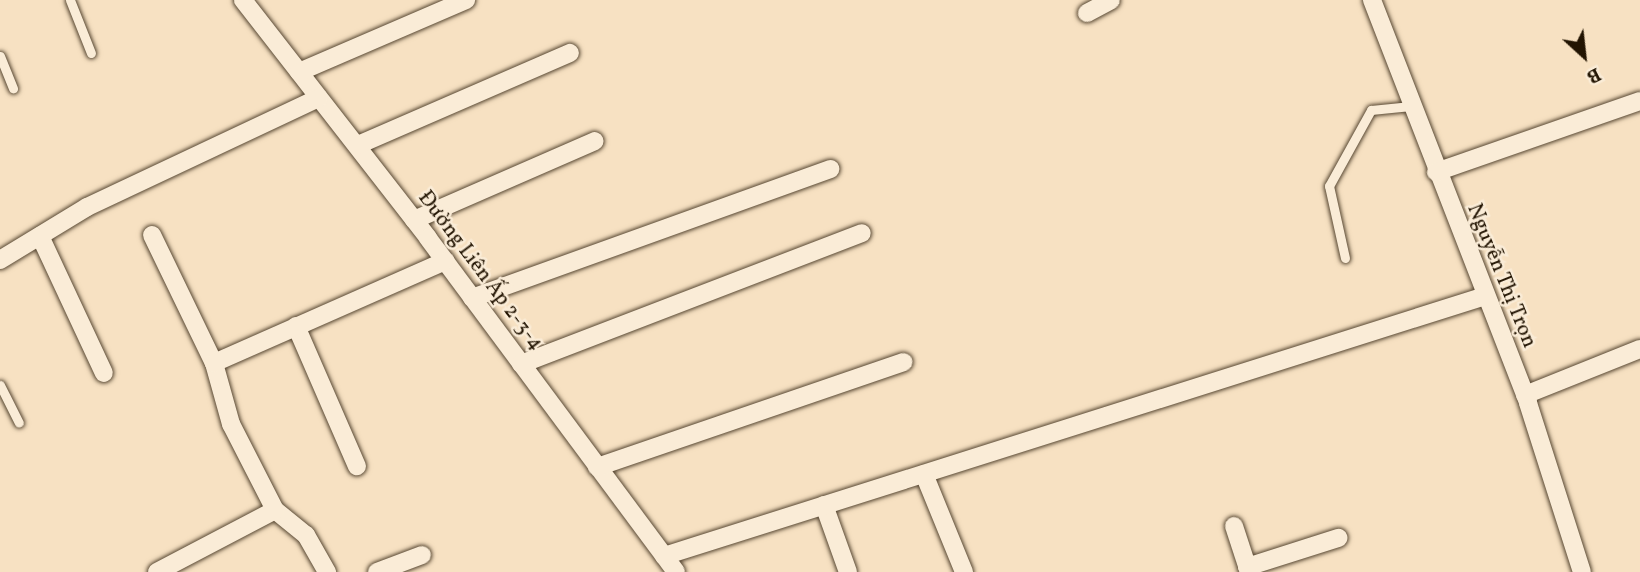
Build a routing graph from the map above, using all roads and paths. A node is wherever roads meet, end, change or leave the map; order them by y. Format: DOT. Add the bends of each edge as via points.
graph roads {
  1 [pos="70,0"];
  2 [pos="243,0"];
  3 [pos="466,0"];
  4 [pos="1111,0"];
  5 [pos="1372,0"];
  6 [pos="1087,13"];
  7 [pos="91,53"];
  8 [pos="570,53"];
  9 [pos="0,56"];
  10 [pos="299,72"];
  11 [pos="13,88"];
  12 [pos="319,98"];
  13 [pos="1640,101"];
  14 [pos="1411,106"];
  15 [pos="595,141"];
  16 [pos="358,145"];
  17 [pos="830,169"];
  18 [pos="1436,172"];
  19 [pos="414,220"];
  20 [pos="862,233"];
  21 [pos="152,235"];
  22 [pos="40,236"];
  23 [pos="1345,258"];
  24 [pos="0,260"];
  25 [pos="445,261"];
  26 [pos="1485,296"];
  27 [pos="472,298"];
  28 [pos="296,326"];
  29 [pos="1640,349"];
  30 [pos="903,362"];
  31 [pos="214,363"];
  32 [pos="522,364"];
  33 [pos="104,373"];
  34 [pos="0,385"];
  35 [pos="1525,395"];
  36 [pos="4,405"];
  37 [pos="19,423"];
  38 [pos="357,466"];
  39 [pos="597,467"];
  40 [pos="924,474"];
  41 [pos="824,505"];
  42 [pos="275,510"];
  43 [pos="1234,526"];
  44 [pos="1338,538"];
  45 [pos="422,555"];
  46 [pos="664,556"];
  47 [pos="1248,570"];
  48 [pos="157,572"];
  49 [pos="327,572"];
  50 [pos="377,572"];
  51 [pos="676,572"];
  52 [pos="848,572"];
  53 [pos="964,572"];
  54 [pos="1582,572"];
  1 -- 7 [label="lane"];
  2 -- 10 [label="street, Đường Liên Ấp 2-3-4"];
  3 -- 10 [label="street"];
  4 -- 6 [label="street"];
  5 -- 14 [label="street, Nguyễn Thị Trọn"];
  8 -- 16 [label="street"];
  9 -- 11 [label="lane"];
  10 -- 12 [label="street, Đường Liên Ấp 2-3-4"];
  12 -- 16 [label="street, Đường Liên Ấp 2-3-4"];
  12 -- 22 [label="street" via="87,207"];
  13 -- 18 [label="street"];
  14 -- 18 [label="street, Nguyễn Thị Trọn"];
  14 -- 23 [label="lane" via="1371,110 1329,186"];
  15 -- 19 [label="street"];
  16 -- 19 [label="street, Đường Liên Ấp 2-3-4"];
  17 -- 27 [label="street"];
  18 -- 26 [label="street, Nguyễn Thị Trọn"];
  19 -- 25 [label="street, Đường Liên Ấp 2-3-4"];
  20 -- 32 [label="street"];
  21 -- 31 [label="street"];
  22 -- 24 [label="street"];
  22 -- 33 [label="street"];
  25 -- 27 [label="street, Đường Liên Ấp 2-3-4"];
  25 -- 28 [label="street"];
  26 -- 35 [label="street, Nguyễn Thị Trọn"];
  26 -- 40 [label="street"];
  27 -- 32 [label="street, Đường Liên Ấp 2-3-4"];
  28 -- 31 [label="street"];
  28 -- 38 [label="street"];
  29 -- 35 [label="street"];
  30 -- 39 [label="street"];
  31 -- 42 [label="street" via="231,424"];
  32 -- 39 [label="street, Đường Liên Ấp 2-3-4"];
  34 -- 36 [label="lane"];
  35 -- 54 [label="street, Nguyễn Thị Trọn"];
  36 -- 37 [label="lane"];
  39 -- 46 [label="street, Đường Liên Ấp 2-3-4"];
  40 -- 41 [label="street"];
  40 -- 53 [label="street"];
  41 -- 46 [label="street"];
  41 -- 52 [label="street"];
  42 -- 48 [label="street"];
  42 -- 49 [label="street" via="306,535"];
  43 -- 47 [label="street"];
  44 -- 47 [label="street"];
  45 -- 50 [label="street"];
  46 -- 51 [label="street, Đường Liên Ấp 2-3-4"];
}
